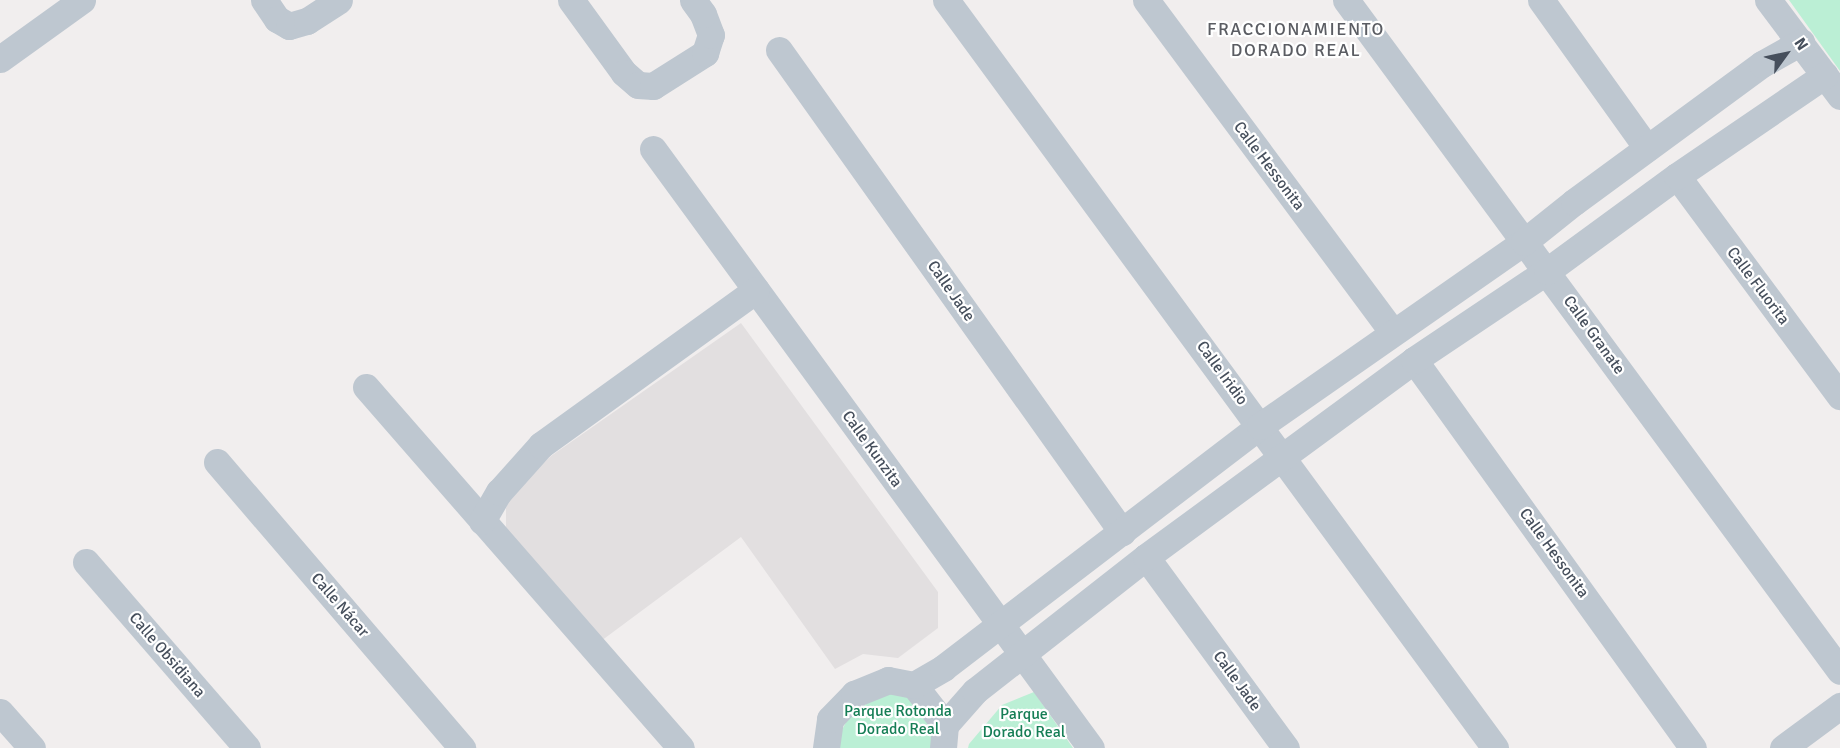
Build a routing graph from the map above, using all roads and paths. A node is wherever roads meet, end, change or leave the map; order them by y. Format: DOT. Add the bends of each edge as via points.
graph roads {
  1 [pos="82,0"];
  2 [pos="264,0"];
  3 [pos="339,0"];
  4 [pos="571,0"];
  5 [pos="693,0"];
  6 [pos="946,0"];
  7 [pos="1146,0"];
  8 [pos="1346,0"];
  9 [pos="1541,0"];
  10 [pos="1768,0"];
  11 [pos="1801,42"];
  12 [pos="779,50"];
  13 [pos="0,59"];
  14 [pos="1832,86"];
  15 [pos="1647,148"];
  16 [pos="653,149"];
  17 [pos="1677,176"];
  18 [pos="1524,242"];
  19 [pos="1547,271"];
  20 [pos="756,290"];
  21 [pos="1393,332"];
  22 [pos="1414,360"];
  23 [pos="366,387"];
  24 [pos="1840,396"];
  25 [pos="1260,426"];
  26 [pos="1283,458"];
  27 [pos="217,462"];
  28 [pos="482,521"];
  29 [pos="1122,532"];
  30 [pos="1146,557"];
  31 [pos="86,562"];
  32 [pos="1001,626"];
  33 [pos="1022,654"];
  34 [pos="1840,671"];
  35 [pos="914,685"];
  36 [pos="1840,706"];
  37 [pos="0,712"];
  38 [pos="944,737"];
  39 [pos="32,748"];
  40 [pos="247,748"];
  41 [pos="462,748"];
  42 [pos="681,748"];
  43 [pos="826,748"];
  44 [pos="1091,748"];
  45 [pos="1286,748"];
  46 [pos="1495,748"];
  47 [pos="1693,748"];
  48 [pos="1783,748"];
  1 -- 13 [label="street"];
  2 -- 3 [label="street" via="277,19 289,26 307,21"];
  4 -- 5 [label="street" via="624,73 638,85 653,86 705,53 711,35"];
  6 -- 25 [label="street, Calle Iridio"];
  7 -- 21 [label="street, Calle Hessonita"];
  8 -- 18 [label="street, Calle Granate"];
  9 -- 15 [label="street"];
  10 -- 11 [label="street"];
  11 -- 14 [label="street"];
  11 -- 15 [label="street" via="1762,64"];
  12 -- 29 [label="street, Calle Jade"];
  14 -- 17 [label="street"];
  15 -- 18 [label="street"];
  16 -- 20 [label="street, Calle Kunzita"];
  17 -- 19 [label="street"];
  17 -- 24 [label="street, Calle Fluorita"];
  18 -- 19 [label="street, Calle Granate"];
  18 -- 21 [label="street"];
  19 -- 22 [label="street"];
  19 -- 34 [label="street, Calle Granate"];
  20 -- 28 [label="street" via="541,446 499,492"];
  20 -- 32 [label="street, Calle Kunzita"];
  21 -- 25 [label="street"];
  22 -- 26 [label="street"];
  22 -- 47 [label="street, Calle Hessonita"];
  23 -- 28 [label="street"];
  25 -- 26 [label="street, Calle Iridio"];
  25 -- 29 [label="street"];
  26 -- 30 [label="street"];
  26 -- 46 [label="street, Calle Iridio"];
  27 -- 41 [label="street, Calle Nácar"];
  28 -- 42 [label="street"];
  29 -- 32 [label="street"];
  30 -- 33 [label="street"];
  30 -- 45 [label="street, Calle Jade"];
  31 -- 40 [label="street, Calle Obsidiana"];
  32 -- 33 [label="street, Calle Kunzita"];
  32 -- 35 [label="street"];
  33 -- 38 [label="street" via="975,691"];
  33 -- 44 [label="street, Calle Kunzita"];
  35 -- 38 [label="street"];
  35 -- 43 [label="street" via="888,680 854,694 830,719"];
  36 -- 48 [label="street"];
  37 -- 39 [label="street"];
}
